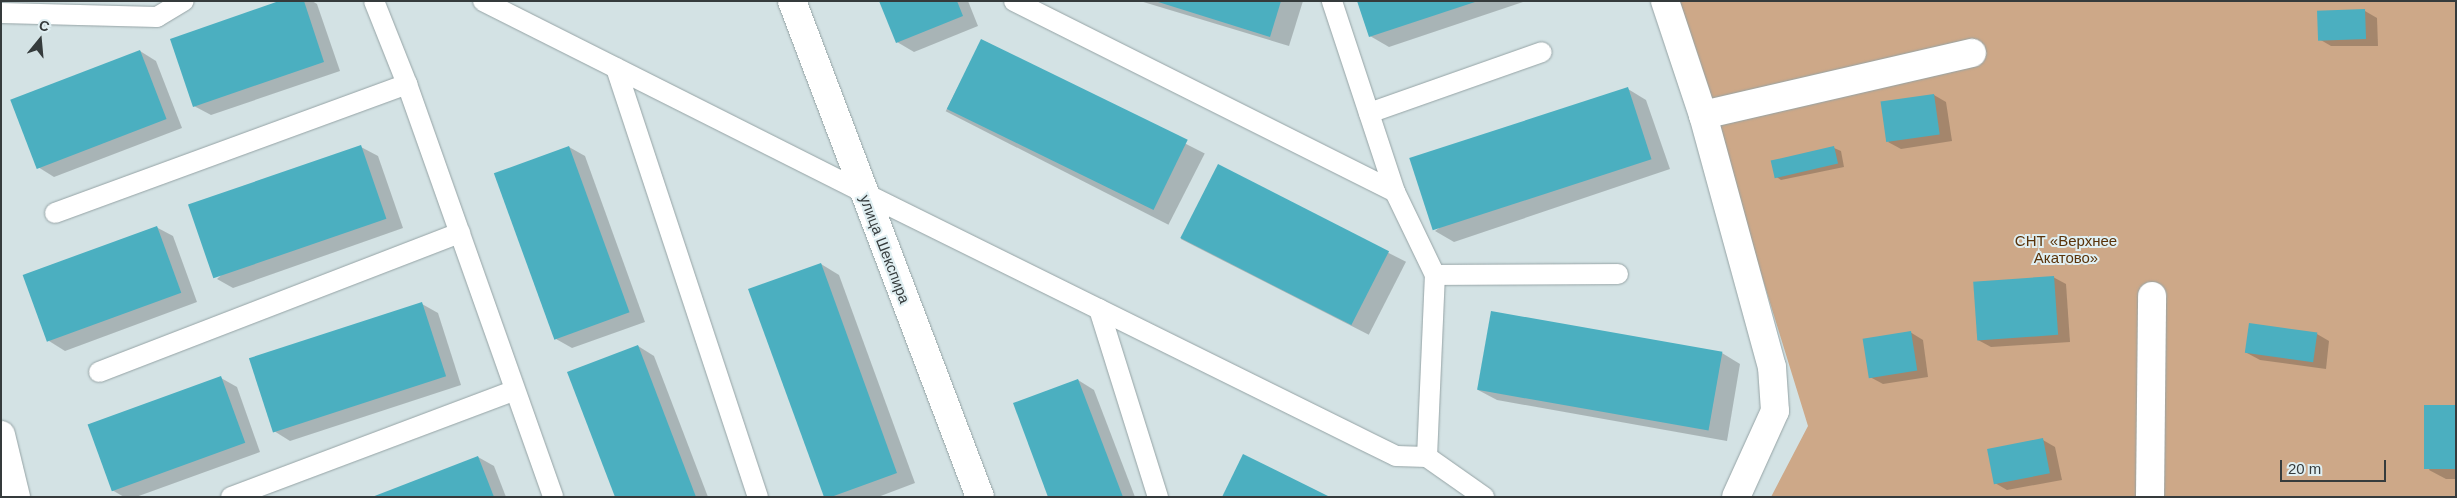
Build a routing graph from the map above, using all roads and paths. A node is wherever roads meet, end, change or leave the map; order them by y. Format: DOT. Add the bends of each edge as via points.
graph roads {
  1 [pos="184,1"];
  2 [pos="374,1"];
  3 [pos="483,1"];
  4 [pos="792,1"];
  5 [pos="1014,1"];
  6 [pos="1332,1"];
  7 [pos="1665,1"];
  8 [pos="1,13"];
  9 [pos="1542,52"];
  10 [pos="1972,53"];
  11 [pos="616,68"];
  12 [pos="407,84"];
  13 [pos="1369,113"];
  14 [pos="1703,116"];
  15 [pos="1394,192"];
  16 [pos="864,193"];
  17 [pos="55,213"];
  18 [pos="460,233"];
  19 [pos="1618,274"];
  20 [pos="1435,275"];
  21 [pos="2152,296"];
  22 [pos="1099,309"];
  23 [pos="100,372"];
  24 [pos="515,390"];
  25 [pos="1,435"];
  26 [pos="1427,457"];
  27 [pos="16,497"];
  28 [pos="230,497"];
  29 [pos="553,497"];
  30 [pos="758,497"];
  31 [pos="980,497"];
  32 [pos="1158,497"];
  33 [pos="1484,497"];
  34 [pos="1736,497"];
  35 [pos="2150,497"];
  1 -- 8 [label="lane" via="157,16"];
  2 -- 12 [label="lane"];
  3 -- 11 [label="lane"];
  4 -- 16 [label="street, улица Шекспира"];
  5 -- 15 [label="lane"];
  6 -- 13 [label="lane"];
  7 -- 14 [label="street"];
  9 -- 13 [label="lane"];
  10 -- 14 [label="street"];
  11 -- 16 [label="lane"];
  11 -- 30 [label="lane"];
  12 -- 17 [label="lane"];
  12 -- 18 [label="lane"];
  13 -- 15 [label="lane"];
  14 -- 34 [label="street" via="1772,367 1775,411"];
  15 -- 20 [label="lane"];
  16 -- 22 [label="lane"];
  16 -- 31 [label="street, улица Шекспира"];
  18 -- 23 [label="lane"];
  18 -- 24 [label="lane"];
  19 -- 20 [label="lane"];
  20 -- 26 [label="lane"];
  21 -- 35 [label="street"];
  22 -- 26 [label="lane" via="1396,456"];
  22 -- 32 [label="lane"];
  24 -- 28 [label="lane"];
  24 -- 29 [label="lane"];
  25 -- 27 [label="street"];
  26 -- 33 [label="lane"];
}
